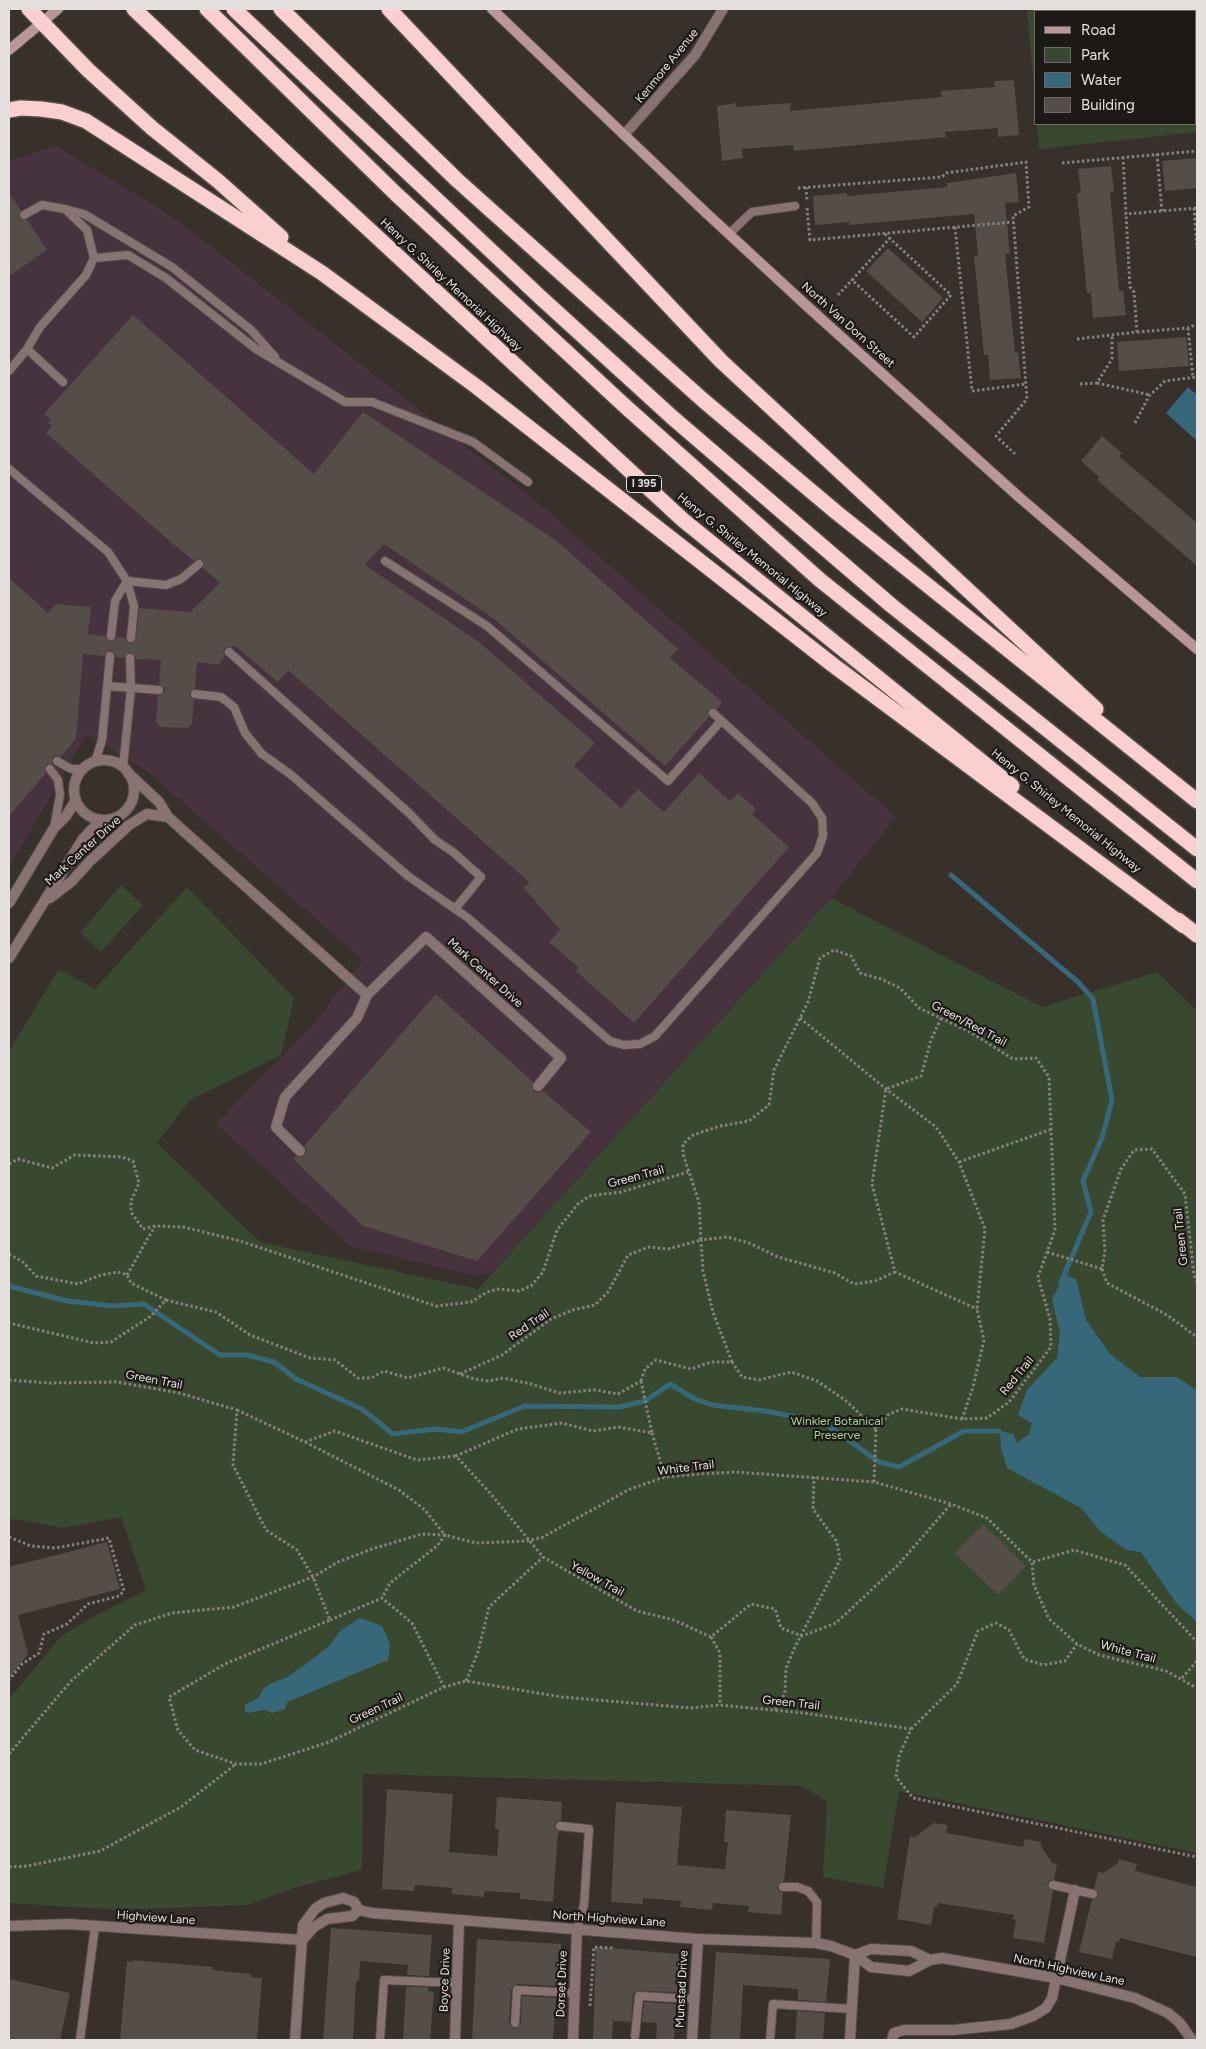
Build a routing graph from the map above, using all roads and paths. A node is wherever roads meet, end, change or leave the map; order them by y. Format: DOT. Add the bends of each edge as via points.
graph roads {
  1 [pos="29,9"];
  2 [pos="58,9"];
  3 [pos="134,9"];
  4 [pos="206,9"];
  5 [pos="234,9"];
  6 [pos="281,9"];
  7 [pos="389,9"];
  8 [pos="492,9"];
  9 [pos="722,9"];
  10 [pos="42,23"];
  11 [pos="9,50"];
  12 [pos="9,110"];
  13 [pos="624,135"];
  14 [pos="1197,151"];
  15 [pos="1157,154"];
  16 [pos="1123,157"];
  17 [pos="1062,163"];
  18 [pos="798,188"];
  19 [pos="806,188"];
  20 [pos="806,199"];
  21 [pos="795,206"];
  22 [pos="807,208"];
  23 [pos="1196,208"];
  24 [pos="65,209"];
  25 [pos="1162,211"];
  26 [pos="1126,214"];
  27 [pos="24,215"];
  28 [pos="1013,222"];
  29 [pos="955,227"];
  30 [pos="729,234"];
  31 [pos="885,234"];
  32 [pos="890,238"];
  33 [pos="1197,248"];
  34 [pos="94,258"];
  35 [pos="322,273"];
  36 [pos="852,280"];
  37 [pos="838,295"];
  38 [pos="1197,324"];
  39 [pos="1188,328"];
  40 [pos="1137,332"];
  41 [pos="1112,335"];
  42 [pos="1077,339"];
  43 [pos="27,349"];
  44 [pos="280,362"];
  45 [pos="9,370"];
  46 [pos="1197,377"];
  47 [pos="1192,378"];
  48 [pos="63,382"];
  49 [pos="1097,383"];
  50 [pos="1026,384"];
  51 [pos="1080,384"];
  52 [pos="1150,394"];
  53 [pos="1135,423"];
  54 [pos="1015,454"];
  55 [pos="9,469"];
  56 [pos="528,482"];
  57 [pos="385,561"];
  58 [pos="199,564"];
  59 [pos="127,582"];
  60 [pos="111,636"];
  61 [pos="131,638"];
  62 [pos="1197,649"];
  63 [pos="229,652"];
  64 [pos="110,656"];
  65 [pos="130,658"];
  66 [pos="107,686"];
  67 [pos="131,688"];
  68 [pos="159,690"];
  69 [pos="195,694"];
  70 [pos="713,712"];
  71 [pos="721,721"];
  72 [pos="57,761"];
  73 [pos="95,762"];
  74 [pos="50,769"];
  75 [pos="84,769"];
  76 [pos="126,770"];
  77 [pos="1194,798"];
  78 [pos="76,800"];
  79 [pos="168,817"];
  80 [pos="102,820"];
  81 [pos="54,828"];
  82 [pos="1197,850"];
  83 [pos="1197,881"];
  84 [pos="9,902"];
  85 [pos="43,903"];
  86 [pos="455,909"];
  87 [pos="1184,926"];
  88 [pos="1197,935"];
  89 [pos="9,958"];
  90 [pos="367,995"];
  91 [pos="800,1018"];
  92 [pos="941,1018"];
  93 [pos="538,1086"];
  94 [pos="886,1089"];
  95 [pos="1052,1129"];
  96 [pos="300,1150"];
  97 [pos="959,1162"];
  98 [pos="9,1164"];
  99 [pos="688,1172"];
  100 [pos="155,1226"];
  101 [pos="700,1240"];
  102 [pos="1047,1252"];
  103 [pos="9,1254"];
  104 [pos="1102,1269"];
  105 [pos="895,1272"];
  106 [pos="127,1275"];
  107 [pos="1197,1282"];
  108 [pos="166,1300"];
  109 [pos="978,1309"];
  110 [pos="9,1323"];
  111 [pos="1197,1337"];
  112 [pos="732,1362"];
  113 [pos="460,1374"];
  114 [pos="9,1380"];
  115 [pos="641,1381"];
  116 [pos="237,1410"];
  117 [pos="962,1420"];
  118 [pos="876,1429"];
  119 [pos="652,1433"];
  120 [pos="304,1442"];
  121 [pos="456,1456"];
  122 [pos="664,1477"];
  123 [pos="814,1477"];
  124 [pos="874,1482"];
  125 [pos="951,1504"];
  126 [pos="445,1535"];
  127 [pos="9,1537"];
  128 [pos="527,1541"];
  129 [pos="542,1557"];
  130 [pos="1032,1562"];
  131 [pos="312,1577"];
  132 [pos="382,1598"];
  133 [pos="330,1620"];
  134 [pos="802,1636"];
  135 [pos="711,1637"];
  136 [pos="1197,1642"];
  137 [pos="1077,1644"];
  138 [pos="1197,1661"];
  139 [pos="1182,1678"];
  140 [pos="9,1680"];
  141 [pos="466,1681"];
  142 [pos="444,1687"];
  143 [pos="1197,1688"];
  144 [pos="720,1705"];
  145 [pos="775,1710"];
  146 [pos="911,1729"];
  147 [pos="9,1754"];
  148 [pos="236,1764"];
  149 [pos="560,1826"];
  150 [pos="1197,1857"];
  151 [pos="9,1867"];
  152 [pos="1054,1885"];
  153 [pos="784,1887"];
  154 [pos="1075,1890"];
  155 [pos="1093,1894"];
  156 [pos="360,1910"];
  157 [pos="459,1922"];
  158 [pos="9,1926"];
  159 [pos="96,1927"];
  160 [pos="577,1929"];
  161 [pos="698,1938"];
  162 [pos="302,1940"];
  163 [pos="816,1944"];
  164 [pos="621,1948"];
  165 [pos="855,1955"];
  166 [pos="930,1960"];
  167 [pos="1056,1978"];
  168 [pos="457,1983"];
  169 [pos="574,1993"];
  170 [pos="694,1999"];
  171 [pos="852,2008"];
  172 [pos="589,2014"];
  173 [pos="515,2023"];
  174 [pos="635,2036"];
  175 [pos="1193,2036"];
  176 [pos="80,2040"];
  177 [pos="295,2040"];
  178 [pos="380,2040"];
  179 [pos="455,2040"];
  180 [pos="572,2040"];
  181 [pos="692,2040"];
  182 [pos="770,2040"];
  183 [pos="850,2040"];
  184 [pos="892,2040"];
  1 -- 10 [label="highway"];
  2 -- 10 [label="main road"];
  3 -- 87 [label="highway, Henry G. Shirley Memorial Highway / I 395" via="683,520"];
  4 -- 83 [label="highway" via="396,194 626,407 820,580"];
  5 -- 82 [label="highway" via="673,418 892,606"];
  6 -- 77 [label="highway" via="457,180 704,401 836,512"];
  7 -- 77 [label="highway" via="720,361"];
  8 -- 13 [label="main road, North Van Dorn Street"];
  9 -- 13 [label="street, Kenmore Avenue" via="695,55"];
  10 -- 11 [label="main road"];
  10 -- 35 [label="highway" via="152,128 218,181"];
  12 -- 35 [label="highway" via="41,109 62,112 86,121"];
  13 -- 30 [label="main road, North Van Dorn Street"];
  14 -- 15 [label="path"];
  15 -- 16 [label="path"];
  15 -- 25 [label="path"];
  16 -- 17 [label="path"];
  16 -- 26 [label="path"];
  18 -- 19 [label="path"];
  19 -- 20 [label="path"];
  19 -- 28 [label="path" via="942,177 946,173 1026,162 1029,207 1013,216"];
  21 -- 30 [label="lane" via="752,212"];
  22 -- 31 [label="path" via="810,240"];
  23 -- 25 [label="path"];
  23 -- 33 [label="path"];
  24 -- 27 [label="lane" via="42,206"];
  24 -- 34 [label="lane" via="87,230"];
  24 -- 44 [label="lane" via="84,214 172,267 252,330"];
  25 -- 26 [label="path"];
  26 -- 40 [label="path" via="1130,287 1134,292"];
  28 -- 29 [label="path"];
  28 -- 50 [label="path"];
  29 -- 31 [label="path"];
  29 -- 50 [label="path" via="972,391"];
  30 -- 62 [label="main road, North Van Dorn Street" via="1019,497"];
  31 -- 36 [label="path" via="951,295 914,337"];
  32 -- 36 [label="path"];
  34 -- 43 [label="lane" via="86,275 40,327"];
  34 -- 44 [label="lane" via="128,255 166,278 256,349"];
  35 -- 87 [label="highway" via="477,387 833,666"];
  36 -- 37 [label="path"];
  38 -- 39 [label="path"];
  39 -- 40 [label="path"];
  39 -- 47 [label="path"];
  40 -- 41 [label="path"];
  41 -- 42 [label="path"];
  41 -- 49 [label="path" via="1112,360"];
  43 -- 45 [label="lane"];
  43 -- 48 [label="lane"];
  44 -- 56 [label="lane" via="345,402 372,402 473,442"];
  46 -- 47 [label="path"];
  47 -- 52 [label="path" via="1165,381"];
  49 -- 51 [label="path"];
  49 -- 52 [label="path"];
  50 -- 54 [label="path" via="1027,399 996,436"];
  52 -- 53 [label="path"];
  55 -- 59 [label="lane" via="108,552"];
  57 -- 71 [label="lane" via="488,626 668,781"];
  58 -- 59 [label="lane" via="182,579 166,585"];
  59 -- 60 [label="lane" via="115,601"];
  59 -- 61 [label="lane" via="134,606"];
  63 -- 86 [label="lane" via="409,812 435,840 481,877"];
  64 -- 66 [label="lane"];
  65 -- 67 [label="lane"];
  66 -- 67 [label="lane"];
  66 -- 73 [label="lane" via="102,740"];
  67 -- 68 [label="lane"];
  67 -- 76 [label="lane"];
  69 -- 86 [label="lane" via="221,697 234,708 245,733 262,754 290,774 408,876"];
  70 -- 71 [label="lane"];
  71 -- 86 [label="lane" via="812,803 822,818 823,836 816,853 655,1036 640,1044 624,1046 610,1041"];
  72 -- 75 [label="lane" via="71,769"];
  73 -- 75 [label="street"];
  73 -- 76 [label="street" via="107,761"];
  74 -- 81 [label="lane" via="58,780 60,795"];
  75 -- 78 [label="street" via="75,783"];
  76 -- 79 [label="street" via="158,802"];
  76 -- 80 [label="street" via="134,789 130,806 118,817"];
  78 -- 80 [label="street" via="86,814"];
  78 -- 81 [label="street, Mark Center Drive"];
  79 -- 85 [label="street, Mark Center Drive" via="147,814 129,825 72,881"];
  79 -- 90 [label="street"];
  80 -- 85 [label="street, Mark Center Drive" via="83,839"];
  81 -- 84 [label="street, Mark Center Drive"];
  85 -- 89 [label="street, Mark Center Drive"];
  87 -- 88 [label="highway, Henry G. Shirley Memorial Highway / I 395"];
  90 -- 93 [label="street, Mark Center Drive" via="426,937 561,1058"];
  90 -- 96 [label="street, Mark Center Drive" via="357,1018 286,1097 276,1127"];
  91 -- 92 [label="path, Green/Red Trail" via="808,1002 820,958 834,950 851,956 860,973 900,988 919,1008"];
  91 -- 94 [label="path"];
  91 -- 99 [label="path, Green/Red Trail" via="774,1070 769,1105 749,1120 693,1135 683,1144"];
  92 -- 94 [label="path" via="921,1076"];
  92 -- 95 [label="path, Green/Red Trail" via="1013,1059 1036,1058 1049,1077"];
  94 -- 97 [label="path" via="936,1127"];
  94 -- 105 [label="path" via="872,1184"];
  95 -- 97 [label="path"];
  95 -- 102 [label="path, Green/Red Trail" via="1055,1230"];
  97 -- 109 [label="path" via="985,1229"];
  98 -- 100 [label="path, Green Trail" via="18,1159 52,1168 75,1155 122,1157 133,1161 139,1182 131,1201 131,1212 143,1229"];
  99 -- 100 [label="path, Green Trail" via="621,1192 589,1196 578,1204 557,1230 543,1272 532,1286 519,1291 492,1290 471,1302 436,1306 240,1241 183,1227"];
  99 -- 101 [label="path" via="699,1202"];
  100 -- 106 [label="path"];
  101 -- 105 [label="path, Red Trail" via="727,1238 749,1243 778,1257 835,1273 854,1284 875,1281"];
  101 -- 112 [label="path" via="713,1312"];
  101 -- 113 [label="path, Red Trail" via="668,1249 649,1247 628,1255 608,1292 595,1305 551,1319 502,1354"];
  102 -- 104 [label="path"];
  102 -- 117 [label="path, Red Trail" via="1038,1277 1050,1320 1051,1347 1009,1402 987,1418"];
  103 -- 106 [label="path" via="23,1262 36,1276 78,1284 101,1275 118,1272"];
  104 -- 107 [label="path, Green Trail" via="1104,1220 1121,1169 1134,1150 1152,1149 1185,1194"];
  104 -- 111 [label="path" via="1107,1283 1167,1314"];
  105 -- 109 [label="path"];
  106 -- 108 [label="path" via="131,1284"];
  108 -- 110 [label="path" via="151,1316 111,1342 94,1343"];
  108 -- 113 [label="path" via="216,1312 250,1335 310,1358 335,1360 358,1378 371,1378 384,1371 408,1378 443,1368"];
  109 -- 117 [label="path" via="984,1340"];
  112 -- 115 [label="path" via="711,1362 691,1369 656,1360 645,1369"];
  112 -- 118 [label="path" via="742,1377 759,1380 791,1372 816,1381 845,1400"];
  113 -- 115 [label="path" via="488,1381 503,1378 559,1393 595,1390 618,1394"];
  114 -- 116 [label="path, Green Trail" via="117,1382 179,1392"];
  115 -- 119 [label="path"];
  116 -- 120 [label="path, Green Trail"];
  116 -- 131 [label="path" via="233,1465 266,1530 297,1550"];
  117 -- 118 [label="path, Red Trail" via="902,1409 889,1414"];
  118 -- 124 [label="path"];
  119 -- 121 [label="path" via="618,1427 593,1431 562,1423 518,1429"];
  119 -- 122 [label="path"];
  120 -- 121 [label="path" via="335,1430 417,1460"];
  120 -- 126 [label="path, Green Trail" via="399,1490 425,1510"];
  121 -- 128 [label="path, Yellow Trail"];
  122 -- 123 [label="path, White Trail" via="736,1472"];
  122 -- 128 [label="path, White Trail" via="630,1489 543,1537"];
  123 -- 124 [label="path, White Trail"];
  123 -- 134 [label="path" via="813,1509 837,1542 840,1560"];
  124 -- 125 [label="path, White Trail"];
  125 -- 130 [label="path, White Trail" via="987,1518"];
  125 -- 134 [label="path" via="898,1565 836,1623"];
  126 -- 128 [label="path, White Trail" via="476,1543"];
  126 -- 131 [label="path, White Trail" via="422,1534 372,1549 338,1562"];
  126 -- 132 [label="path" via="437,1546 390,1583"];
  127 -- 140 [label="path" via="31,1546 56,1548 109,1538 124,1591 119,1596 88,1604 68,1624 44,1634 38,1653 22,1664"];
  128 -- 129 [label="path, Yellow Trail"];
  129 -- 135 [label="path, Yellow Trail" via="637,1610 674,1620"];
  129 -- 141 [label="path" via="489,1606 478,1652"];
  130 -- 136 [label="path" via="1074,1550 1124,1565"];
  130 -- 137 [label="path, White Trail" via="1034,1585 1049,1619"];
  131 -- 133 [label="path"];
  131 -- 147 [label="path, White Trail" via="234,1607 172,1613 135,1624 71,1681"];
  132 -- 133 [label="path"];
  132 -- 142 [label="path" via="412,1623"];
  133 -- 148 [label="path, Green Trail" via="225,1664 168,1697 178,1730 195,1750"];
  134 -- 135 [label="path" via="781,1628 774,1608 751,1604"];
  134 -- 145 [label="path" via="786,1668 785,1693"];
  135 -- 144 [label="path" via="720,1653"];
  137 -- 139 [label="path, White Trail" via="1099,1655"];
  137 -- 146 [label="path" via="1065,1660 1043,1665 1024,1659 1009,1630 996,1623 978,1631 957,1684"];
  138 -- 139 [label="path"];
  139 -- 143 [label="path, White Trail"];
  141 -- 142 [label="path, Green Trail"];
  141 -- 144 [label="path, Green Trail" via="562,1697 691,1708"];
  142 -- 148 [label="path, Green Trail" via="329,1742 261,1764"];
  144 -- 145 [label="path, Green Trail"];
  145 -- 146 [label="path, Green Trail"];
  146 -- 150 [label="path" via="899,1756 896,1777 913,1798"];
  148 -- 151 [label="path" via="181,1807 100,1851"];
  149 -- 160 [label="lane" via="589,1829 584,1905"];
  152 -- 154 [label="lane"];
  153 -- 163 [label="lane" via="808,1891 817,1902"];
  154 -- 155 [label="lane"];
  154 -- 167 [label="street"];
  156 -- 157 [label="street, North Highview Lane"];
  156 -- 162 [label="street, North Highview Lane" via="352,1916 327,1919"];
  156 -- 162 [label="street, North Highview Lane" via="354,1902 343,1898 324,1903 303,1924"];
  157 -- 160 [label="street, North Highview Lane"];
  157 -- 168 [label="street, Boyce Drive"];
  158 -- 159 [label="street, Highview Lane"];
  159 -- 162 [label="street, Highview Lane"];
  159 -- 176 [label="lane"];
  160 -- 161 [label="street, North Highview Lane"];
  160 -- 169 [label="street, Dorset Drive"];
  161 -- 163 [label="street, North Highview Lane"];
  161 -- 170 [label="street, Munstad Drive"];
  162 -- 177 [label="street"];
  163 -- 165 [label="street, North Highview Lane"];
  164 -- 172 [label="path" via="594,1947"];
  165 -- 166 [label="street, North Highview Lane" via="871,1948 911,1951"];
  165 -- 166 [label="street, North Highview Lane" via="871,1967 909,1971"];
  165 -- 171 [label="street"];
  166 -- 167 [label="street, North Highview Lane" via="942,1958"];
  167 -- 175 [label="street, North Highview Lane" via="1154,2005"];
  167 -- 184 [label="street" via="1052,1998 1046,2008 1011,2024 904,2030 894,2033"];
  168 -- 178 [label="lane" via="384,1980"];
  168 -- 179 [label="street, Boyce Drive"];
  169 -- 173 [label="lane" via="517,1990"];
  169 -- 180 [label="street, Dorset Drive"];
  170 -- 174 [label="lane" via="639,1996"];
  170 -- 181 [label="street, Munstad Drive"];
  171 -- 182 [label="lane" via="773,2004"];
  171 -- 183 [label="street"];
}
